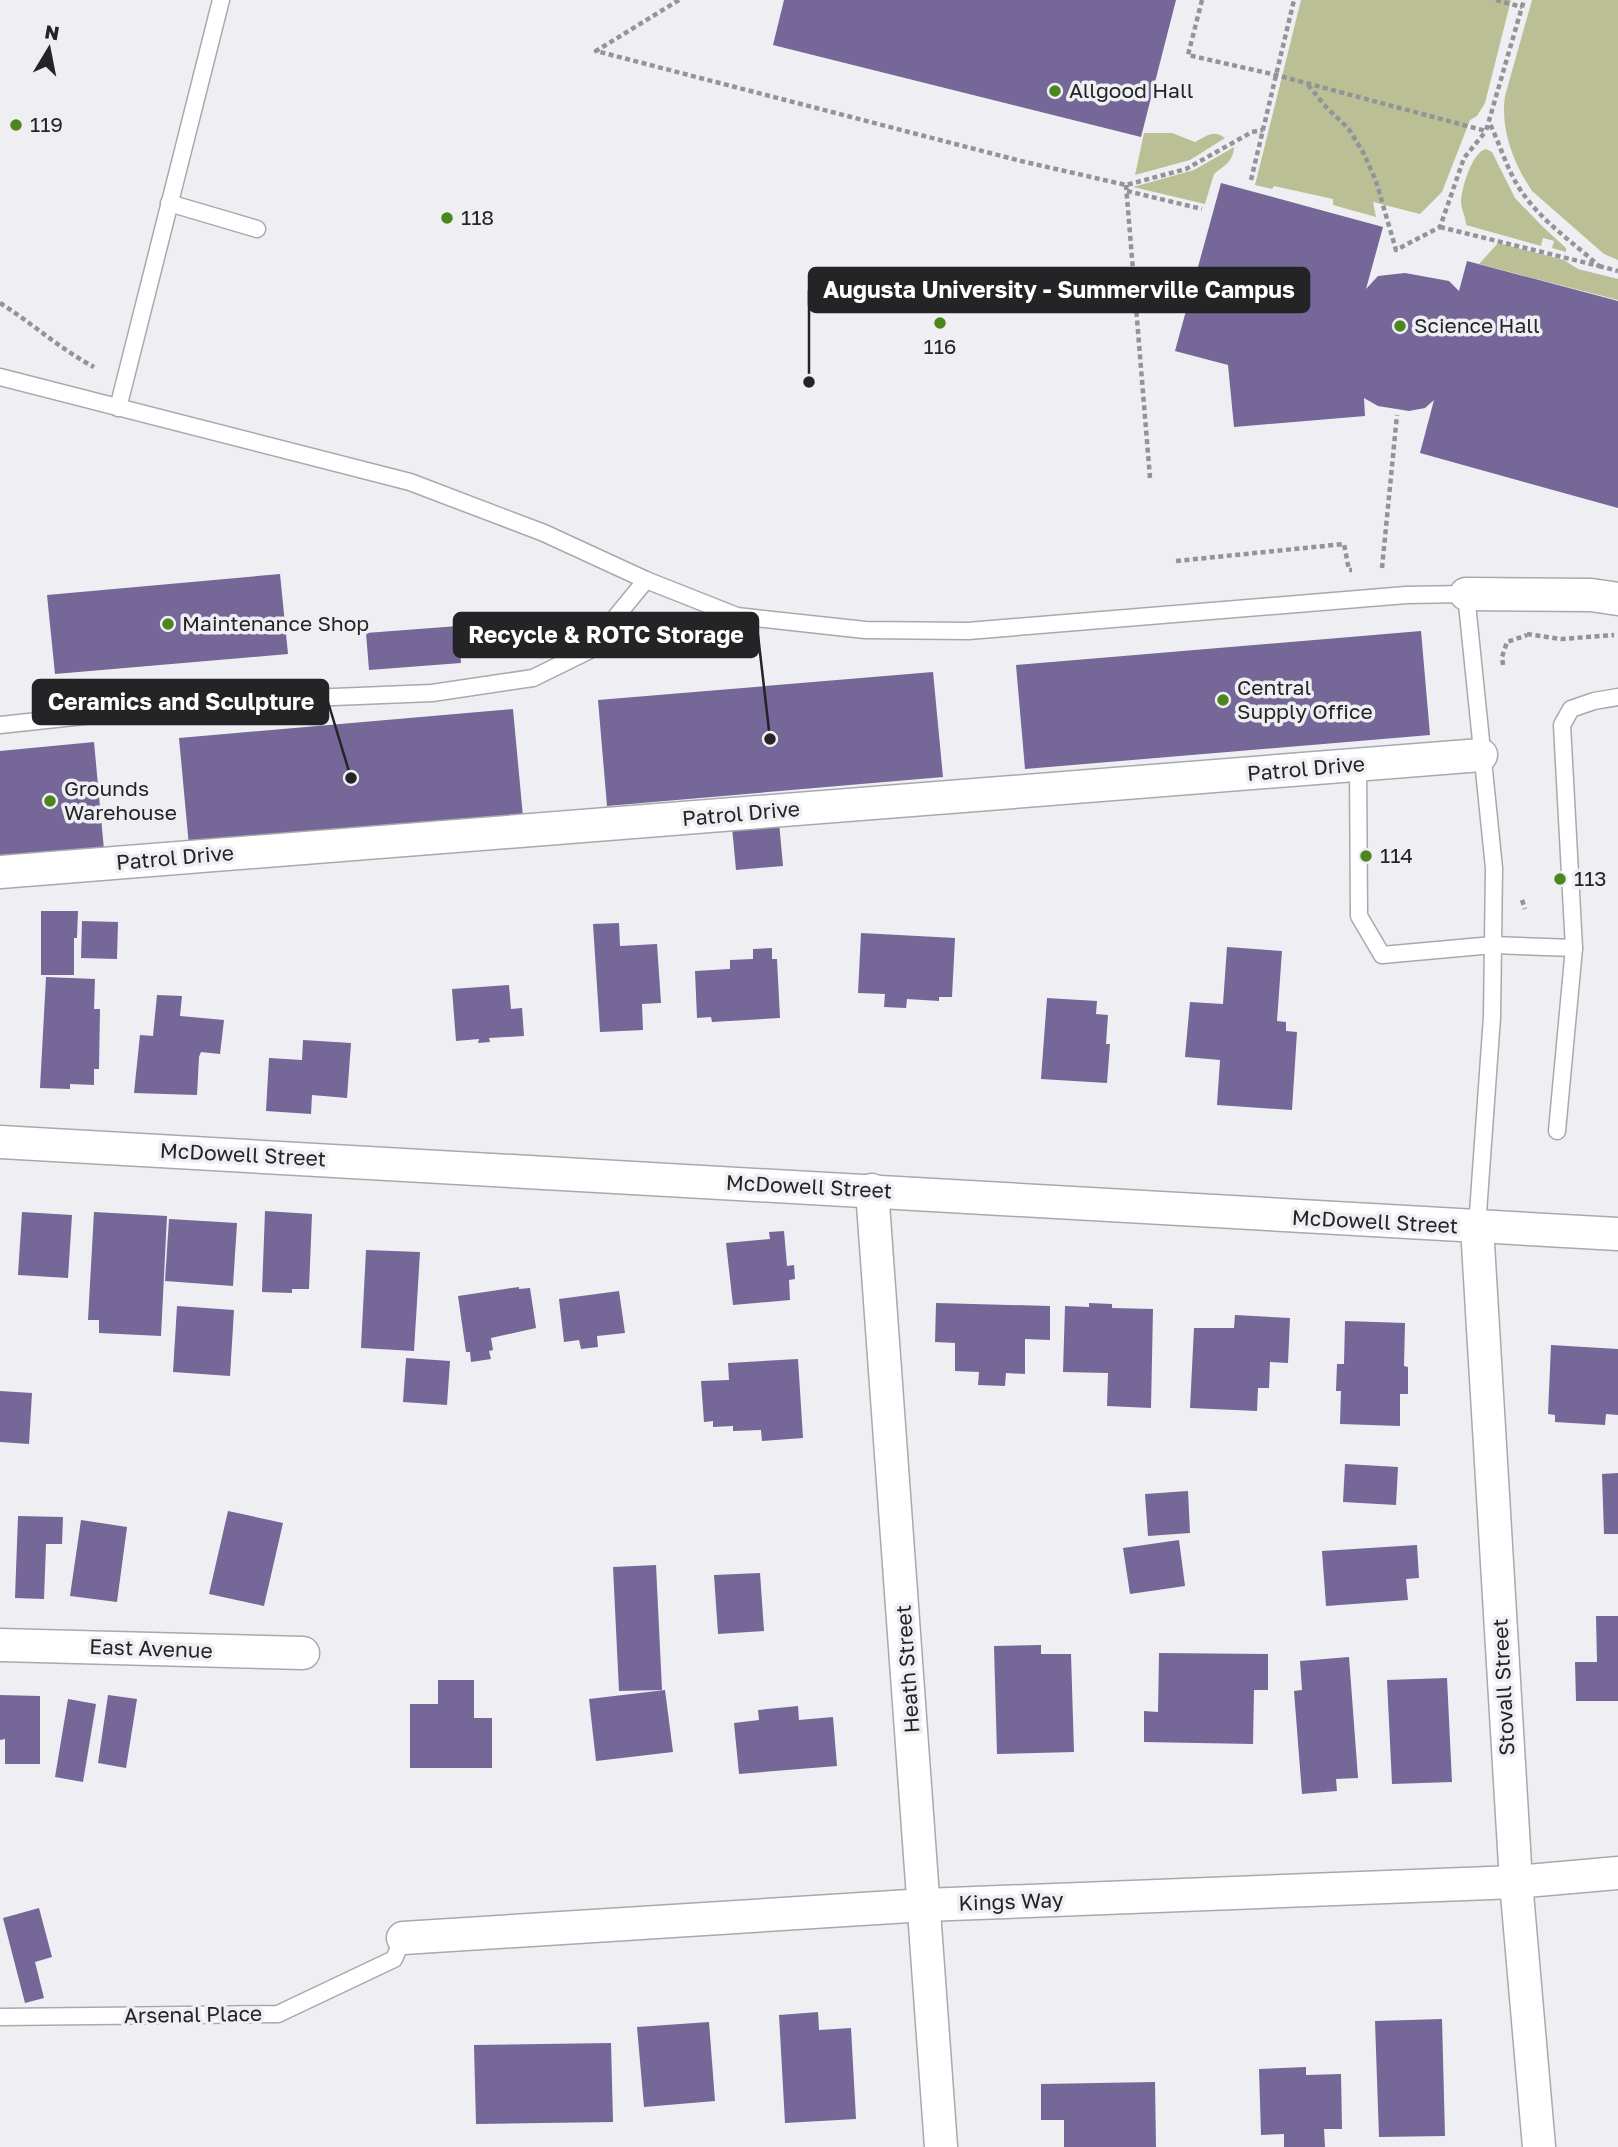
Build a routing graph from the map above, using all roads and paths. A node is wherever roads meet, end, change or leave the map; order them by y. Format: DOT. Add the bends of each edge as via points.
graph roads {
  1 [pos="221,0"];
  2 [pos="678,0"];
  3 [pos="1202,0"];
  4 [pos="1294,0"];
  5 [pos="1496,0"];
  6 [pos="1524,0"];
  7 [pos="1522,7"];
  8 [pos="1276,75"];
  9 [pos="1308,84"];
  10 [pos="1489,122"];
  11 [pos="1262,130"];
  12 [pos="1486,131"];
  13 [pos="1251,180"];
  14 [pos="1127,188"];
  15 [pos="169,203"];
  16 [pos="1202,209"];
  17 [pos="1440,227"];
  18 [pos="257,229"];
  19 [pos="1599,266"];
  20 [pos="1618,271"];
  21 [pos="0,303"];
  22 [pos="94,367"];
  23 [pos="0,377"];
  24 [pos="118,408"];
  25 [pos="1397,415"];
  26 [pos="1150,478"];
  27 [pos="1176,561"];
  28 [pos="1394,567"];
  29 [pos="1382,568"];
  30 [pos="1360,569"];
  31 [pos="1371,569"];
  32 [pos="646,580"];
  33 [pos="1466,594"];
  34 [pos="1618,599"];
  35 [pos="1527,625"];
  36 [pos="1618,635"];
  37 [pos="1618,697"];
  38 [pos="0,725"];
  39 [pos="1481,755"];
  40 [pos="1358,764"];
  41 [pos="0,872"];
  42 [pos="1493,945"];
  43 [pos="1574,948"];
  44 [pos="1557,1131"];
  45 [pos="0,1142"];
  46 [pos="873,1191"];
  47 [pos="1477,1227"];
  48 [pos="1618,1234"];
  49 [pos="0,1645"];
  50 [pos="303,1653"];
  51 [pos="1618,1873"];
  52 [pos="1516,1882"];
  53 [pos="925,1905"];
  54 [pos="404,1938"];
  55 [pos="0,2017"];
  56 [pos="941,2147"];
  57 [pos="1539,2147"];
  1 -- 15 [label="lane"];
  2 -- 14 [label="path" via="596,51"];
  3 -- 8 [label="path" via="1188,55"];
  4 -- 8 [label="path"];
  5 -- 7 [label="path"];
  6 -- 7 [label="path"];
  7 -- 10 [label="path"];
  8 -- 9 [label="path"];
  8 -- 11 [label="path"];
  9 -- 12 [label="path"];
  9 -- 17 [label="path" via="1363,152 1396,250"];
  10 -- 12 [label="path"];
  10 -- 19 [label="path" via="1524,196"];
  11 -- 13 [label="path"];
  11 -- 14 [label="path" via="1186,169"];
  12 -- 17 [label="path" via="1464,158"];
  14 -- 16 [label="path"];
  14 -- 26 [label="path"];
  15 -- 18 [label="lane"];
  15 -- 24 [label="lane"];
  17 -- 19 [label="path"];
  19 -- 20 [label="path"];
  21 -- 22 [label="path"];
  23 -- 24 [label="lane"];
  24 -- 32 [label="lane" via="410,482 544,533"];
  25 -- 29 [label="path"];
  27 -- 30 [label="path" via="1344,544 1349,570"];
  28 -- 29 [label="path"];
  29 -- 31 [label="path"];
  32 -- 33 [label="lane" via="737,616 865,630 968,631"];
  32 -- 38 [label="lane" via="587,651 533,678 432,693 214,702"];
  33 -- 34 [label="street"];
  33 -- 39 [label="lane"];
  35 -- 36 [label="path" via="1527,635 1538,637"];
  37 -- 43 [label="lane" via="1571,709 1562,725"];
  39 -- 40 [label="street, Patrol Drive"];
  39 -- 42 [label="lane" via="1494,868"];
  40 -- 41 [label="street, Patrol Drive"];
  40 -- 42 [label="lane" via="1359,916 1382,955"];
  42 -- 43 [label="lane"];
  42 -- 47 [label="lane"];
  43 -- 44 [label="lane"];
  45 -- 46 [label="street, McDowell Street"];
  46 -- 47 [label="street, McDowell Street"];
  46 -- 53 [label="street, Heath Street"];
  47 -- 48 [label="street, McDowell Street"];
  47 -- 52 [label="street, Stovall Street"];
  49 -- 50 [label="street, East Avenue"];
  51 -- 52 [label="street, Kings Way"];
  52 -- 53 [label="street, Kings Way"];
  52 -- 57 [label="street, Stovall Street"];
  53 -- 54 [label="street, Kings Way"];
  53 -- 56 [label="street, Heath Street"];
  54 -- 55 [label="lane, Arsenal Place" via="394,1959 278,2014"];
}
